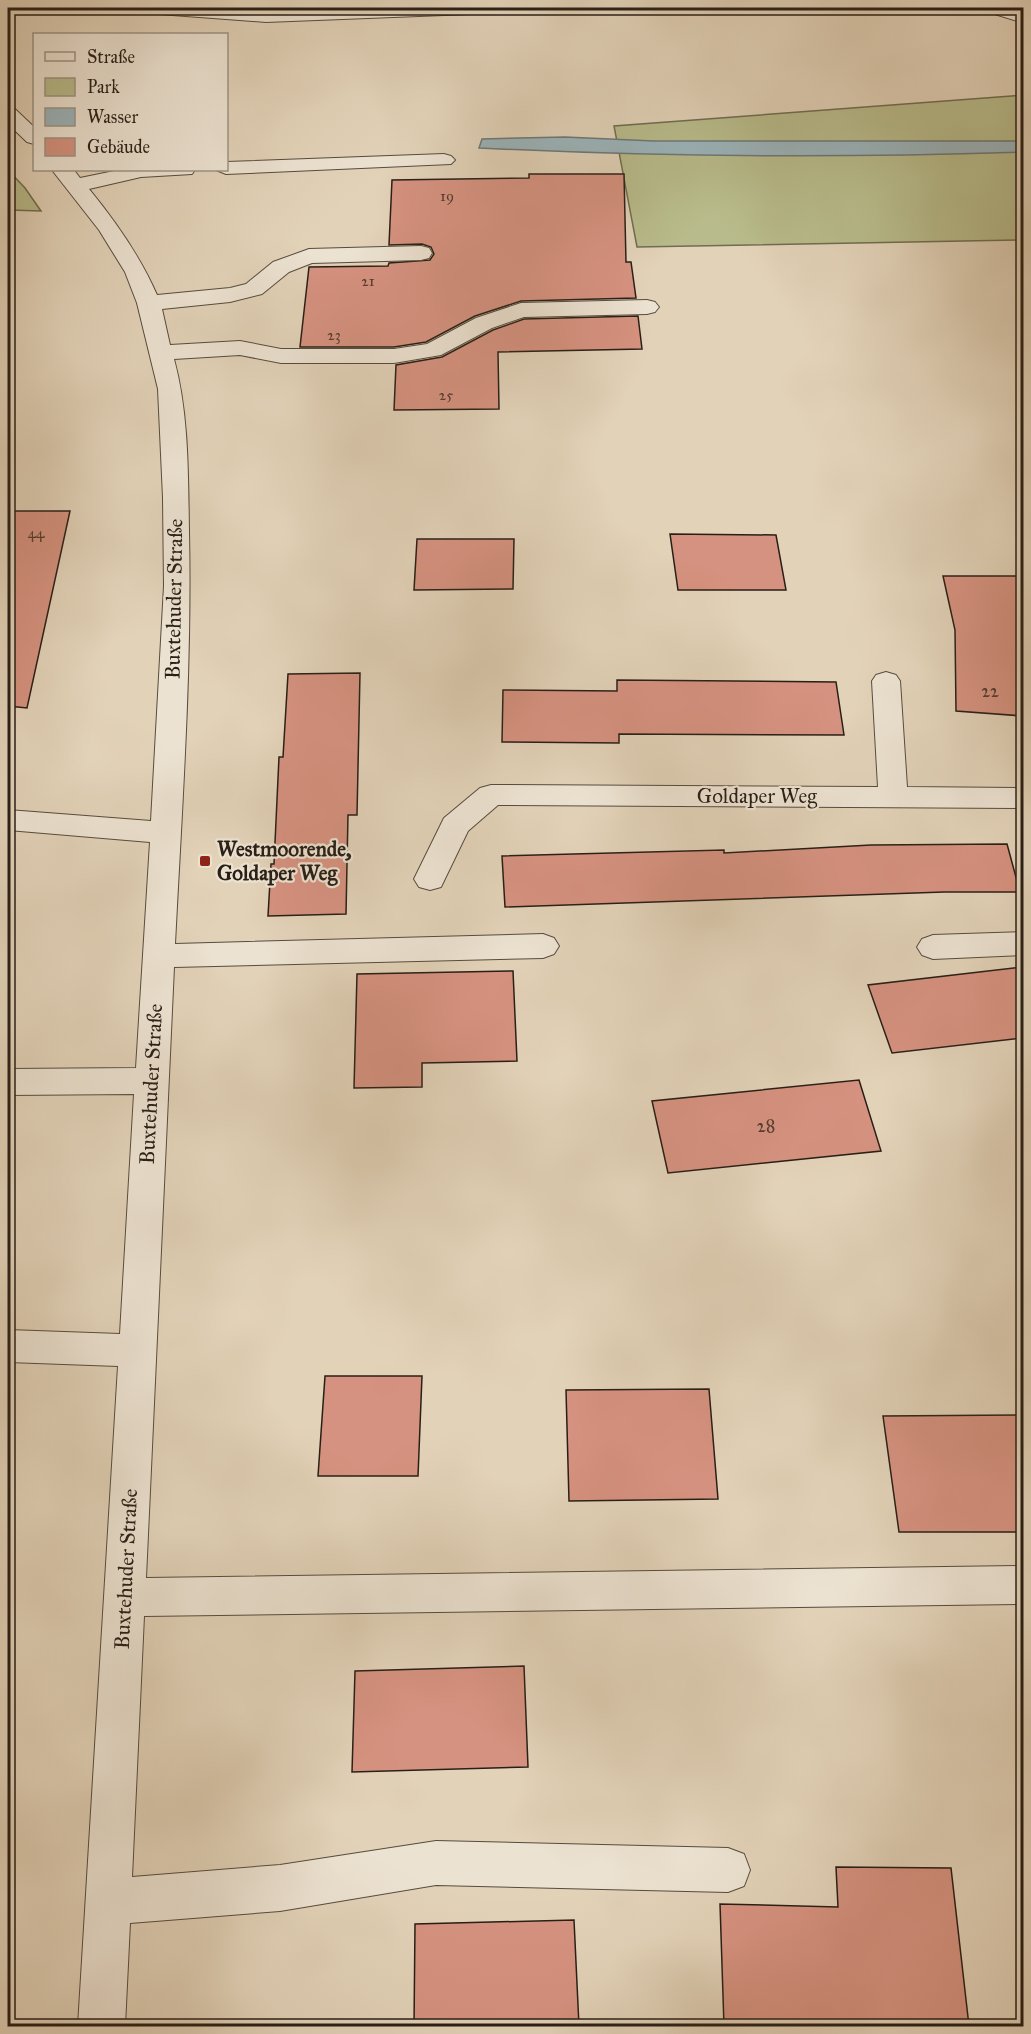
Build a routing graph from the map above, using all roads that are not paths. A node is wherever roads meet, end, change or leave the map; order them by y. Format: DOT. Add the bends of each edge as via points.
graph roads {
  1 [pos="159,8"];
  2 [pos="470,8"];
  3 [pos="995,8"];
  4 [pos="1023,17"];
  5 [pos="8,113"];
  6 [pos="33,137"];
  7 [pos="444,160"];
  8 [pos="228,168"];
  9 [pos="141,171"];
  10 [pos="70,177"];
  11 [pos="421,253"];
  12 [pos="149,303"];
  13 [pos="647,307"];
  14 [pos="160,353"];
  15 [pos="886,681"];
  16 [pos="893,797"];
  17 [pos="1023,798"];
  18 [pos="8,820"];
  19 [pos="164,833"];
  20 [pos="430,879"];
  21 [pos="1023,942"];
  22 [pos="543,946"];
  23 [pos="933,947"];
  24 [pos="158,956"];
  25 [pos="151,1081"];
  26 [pos="8,1082"];
  27 [pos="8,1346"];
  28 [pos="138,1351"];
  29 [pos="1023,1585"];
  30 [pos="125,1597"];
  31 [pos="728,1870"];
  32 [pos="109,1902"];
  33 [pos="102,2026"];
  1 -- 2 [label="street" via="266,16"];
  3 -- 4 [label="street"];
  5 -- 6 [label="street"];
  7 -- 8 [label="street"];
  9 -- 10 [label="street"];
  10 -- 12 [label="street, Buxtehuder Straße" via="108,227 136,272"];
  11 -- 12 [label="street" via="309,256 281,267 255,289"];
  12 -- 14 [label="street, Buxtehuder Straße"];
  13 -- 14 [label="street" via="521,310 484,323 433,350 394,356 281,356 240,348"];
  14 -- 19 [label="street, Buxtehuder Straße" via="170,389 176,498 176,608"];
  15 -- 16 [label="street"];
  16 -- 17 [label="street, Goldaper Weg"];
  16 -- 20 [label="street, Goldaper Weg" via="491,795 455,825"];
  18 -- 19 [label="street"];
  19 -- 24 [label="street, Buxtehuder Straße"];
  21 -- 23 [label="street"];
  22 -- 24 [label="street"];
  24 -- 25 [label="street, Buxtehuder Straße"];
  25 -- 26 [label="street"];
  25 -- 28 [label="street, Buxtehuder Straße"];
  27 -- 28 [label="street"];
  28 -- 30 [label="street, Buxtehuder Straße"];
  29 -- 30 [label="street"];
  30 -- 32 [label="street, Buxtehuder Straße"];
  31 -- 32 [label="street" via="436,1863 280,1888"];
  32 -- 33 [label="street, Buxtehuder Straße"];
}
